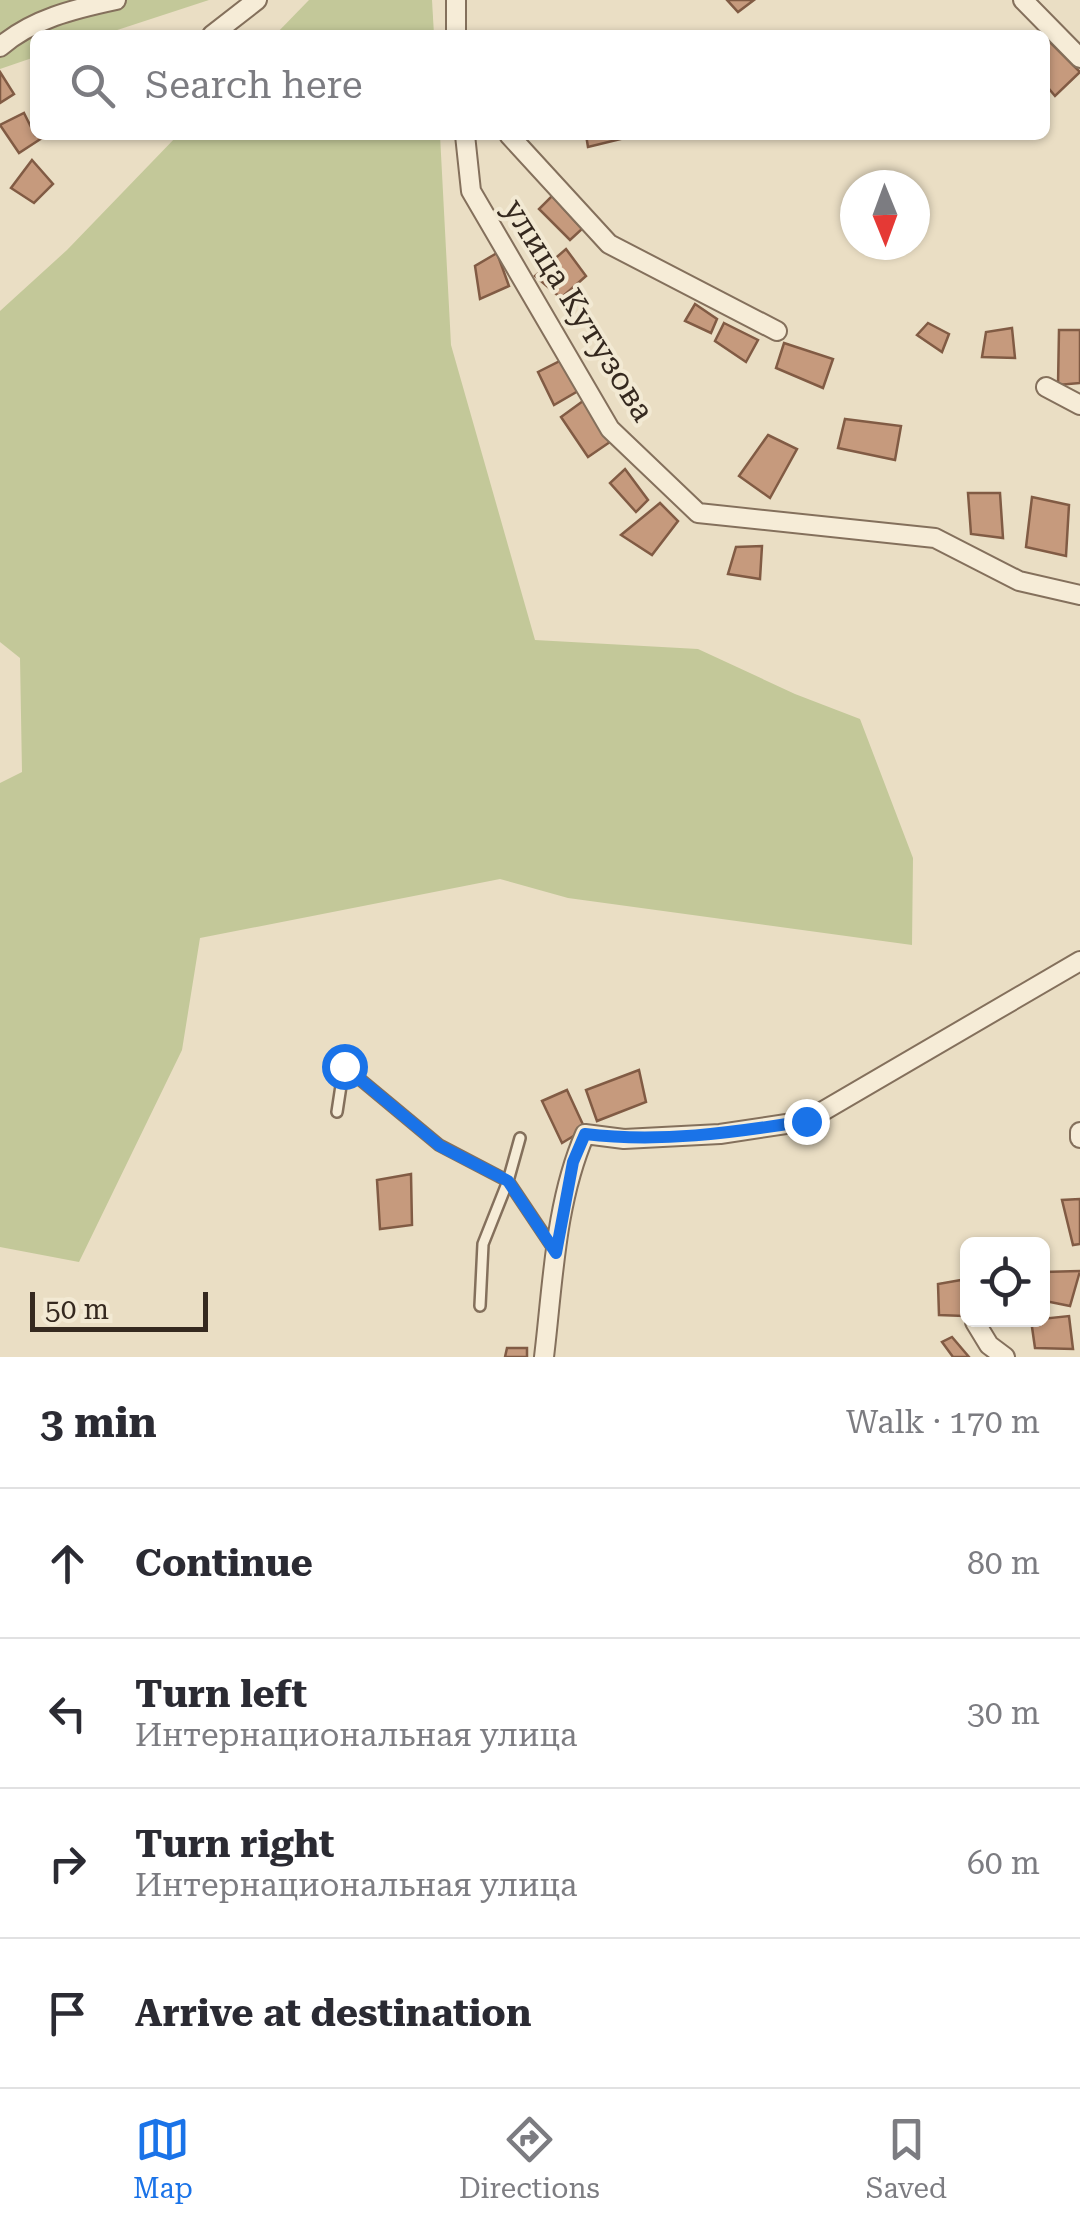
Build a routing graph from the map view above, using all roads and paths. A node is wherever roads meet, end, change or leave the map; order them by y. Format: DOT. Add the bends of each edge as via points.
graph roads {
  1 [pos="116,0"];
  2 [pos="256,0"];
  3 [pos="456,0"];
  4 [pos="1023,0"];
  5 [pos="218,30"];
  6 [pos="456,30"];
  7 [pos="0,47"];
  8 [pos="1080,58"];
  9 [pos="466,140"];
  10 [pos="514,140"];
  11 [pos="777,332"];
  12 [pos="1046,387"];
  13 [pos="1080,405"];
  14 [pos="1080,596"];
  15 [pos="1080,961"];
  16 [pos="336,1112"];
  17 [pos="520,1138"];
  18 [pos="508,1181"];
  19 [pos="556,1253"];
  20 [pos="480,1306"];
  21 [pos="977,1327"];
  22 [pos="544,1357"];
  23 [pos="1005,1357"];
  1 -- 7 [label="street" via="70,10"];
  2 -- 5 [label="street"];
  3 -- 6 [label="street"];
  4 -- 8 [label="street"];
  9 -- 14 [label="street, улица Кутузова" via="471,191 610,429 698,513 934,538 1019,581"];
  10 -- 11 [label="street" via="609,244"];
  12 -- 13 [label="street"];
  15 -- 19 [label="street" via="806,1121 720,1134 585,1134 573,1162"];
  16 -- 18 [label="lane" via="344,1066 440,1146"];
  17 -- 18 [label="lane"];
  18 -- 19 [label="lane"];
  18 -- 20 [label="lane" via="483,1244"];
  19 -- 22 [label="street"];
  21 -- 23 [label="street"];
}
